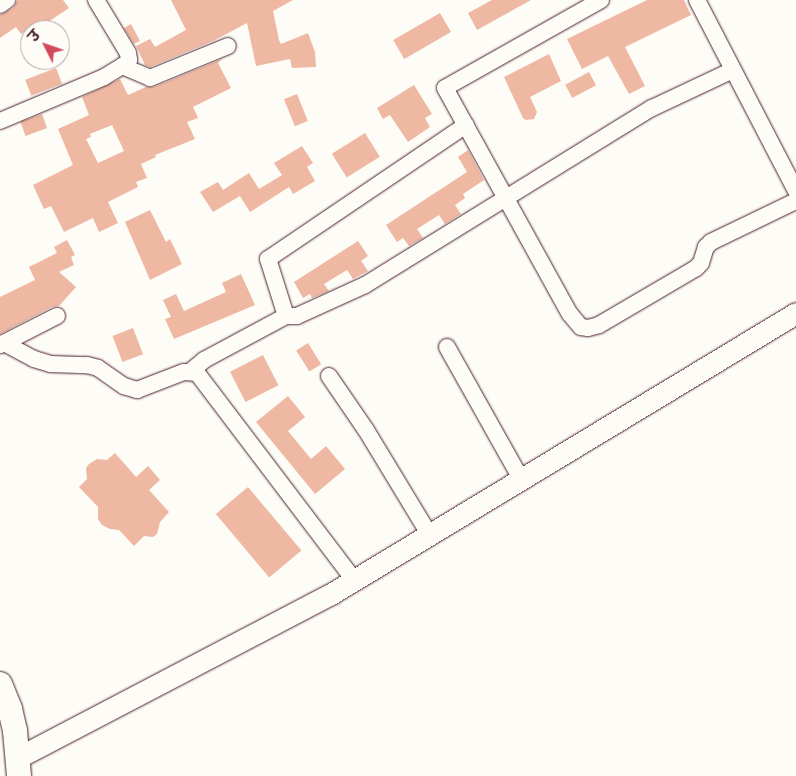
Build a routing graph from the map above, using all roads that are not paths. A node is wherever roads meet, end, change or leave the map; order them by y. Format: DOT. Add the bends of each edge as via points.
graph roads {
  1 [pos="7,0"];
  2 [pos="96,0"];
  3 [pos="601,0"];
  4 [pos="697,0"];
  5 [pos="0,5"];
  6 [pos="228,46"];
  7 [pos="122,66"];
  8 [pos="733,70"];
  9 [pos="0,121"];
  10 [pos="466,125"];
  11 [pos="796,191"];
  12 [pos="507,199"];
  13 [pos="796,201"];
  14 [pos="796,313"];
  15 [pos="57,316"];
  16 [pos="286,316"];
  17 [pos="2,344"];
  18 [pos="448,347"];
  19 [pos="191,370"];
  20 [pos="329,376"];
  21 [pos="521,479"];
  22 [pos="429,534"];
  23 [pos="354,580"];
  24 [pos="0,684"];
  25 [pos="19,766"];
  1 -- 5 [label="street"];
  2 -- 7 [label="street" via="128,53 129,60"];
  3 -- 10 [label="street" via="445,88"];
  4 -- 8 [label="street"];
  6 -- 7 [label="street" via="150,78"];
  7 -- 9 [label="street" via="104,77"];
  8 -- 11 [label="street"];
  8 -- 12 [label="street" via="652,108"];
  10 -- 12 [label="street"];
  10 -- 16 [label="street" via="268,259"];
  12 -- 13 [label="street" via="570,314 581,327 588,328 599,325 696,268 711,242"];
  12 -- 16 [label="street" via="365,285 296,316"];
  14 -- 21 [label="street"];
  15 -- 17 [label="street"];
  16 -- 19 [label="street"];
  17 -- 19 [label="street" via="50,364 98,368 124,386 136,390"];
  18 -- 21 [label="street"];
  19 -- 23 [label="street" via="202,378"];
  20 -- 22 [label="street"];
  21 -- 22 [label="street"];
  22 -- 23 [label="street"];
  23 -- 25 [label="street"];
  24 -- 25 [label="main road" via="10,709"];
}
